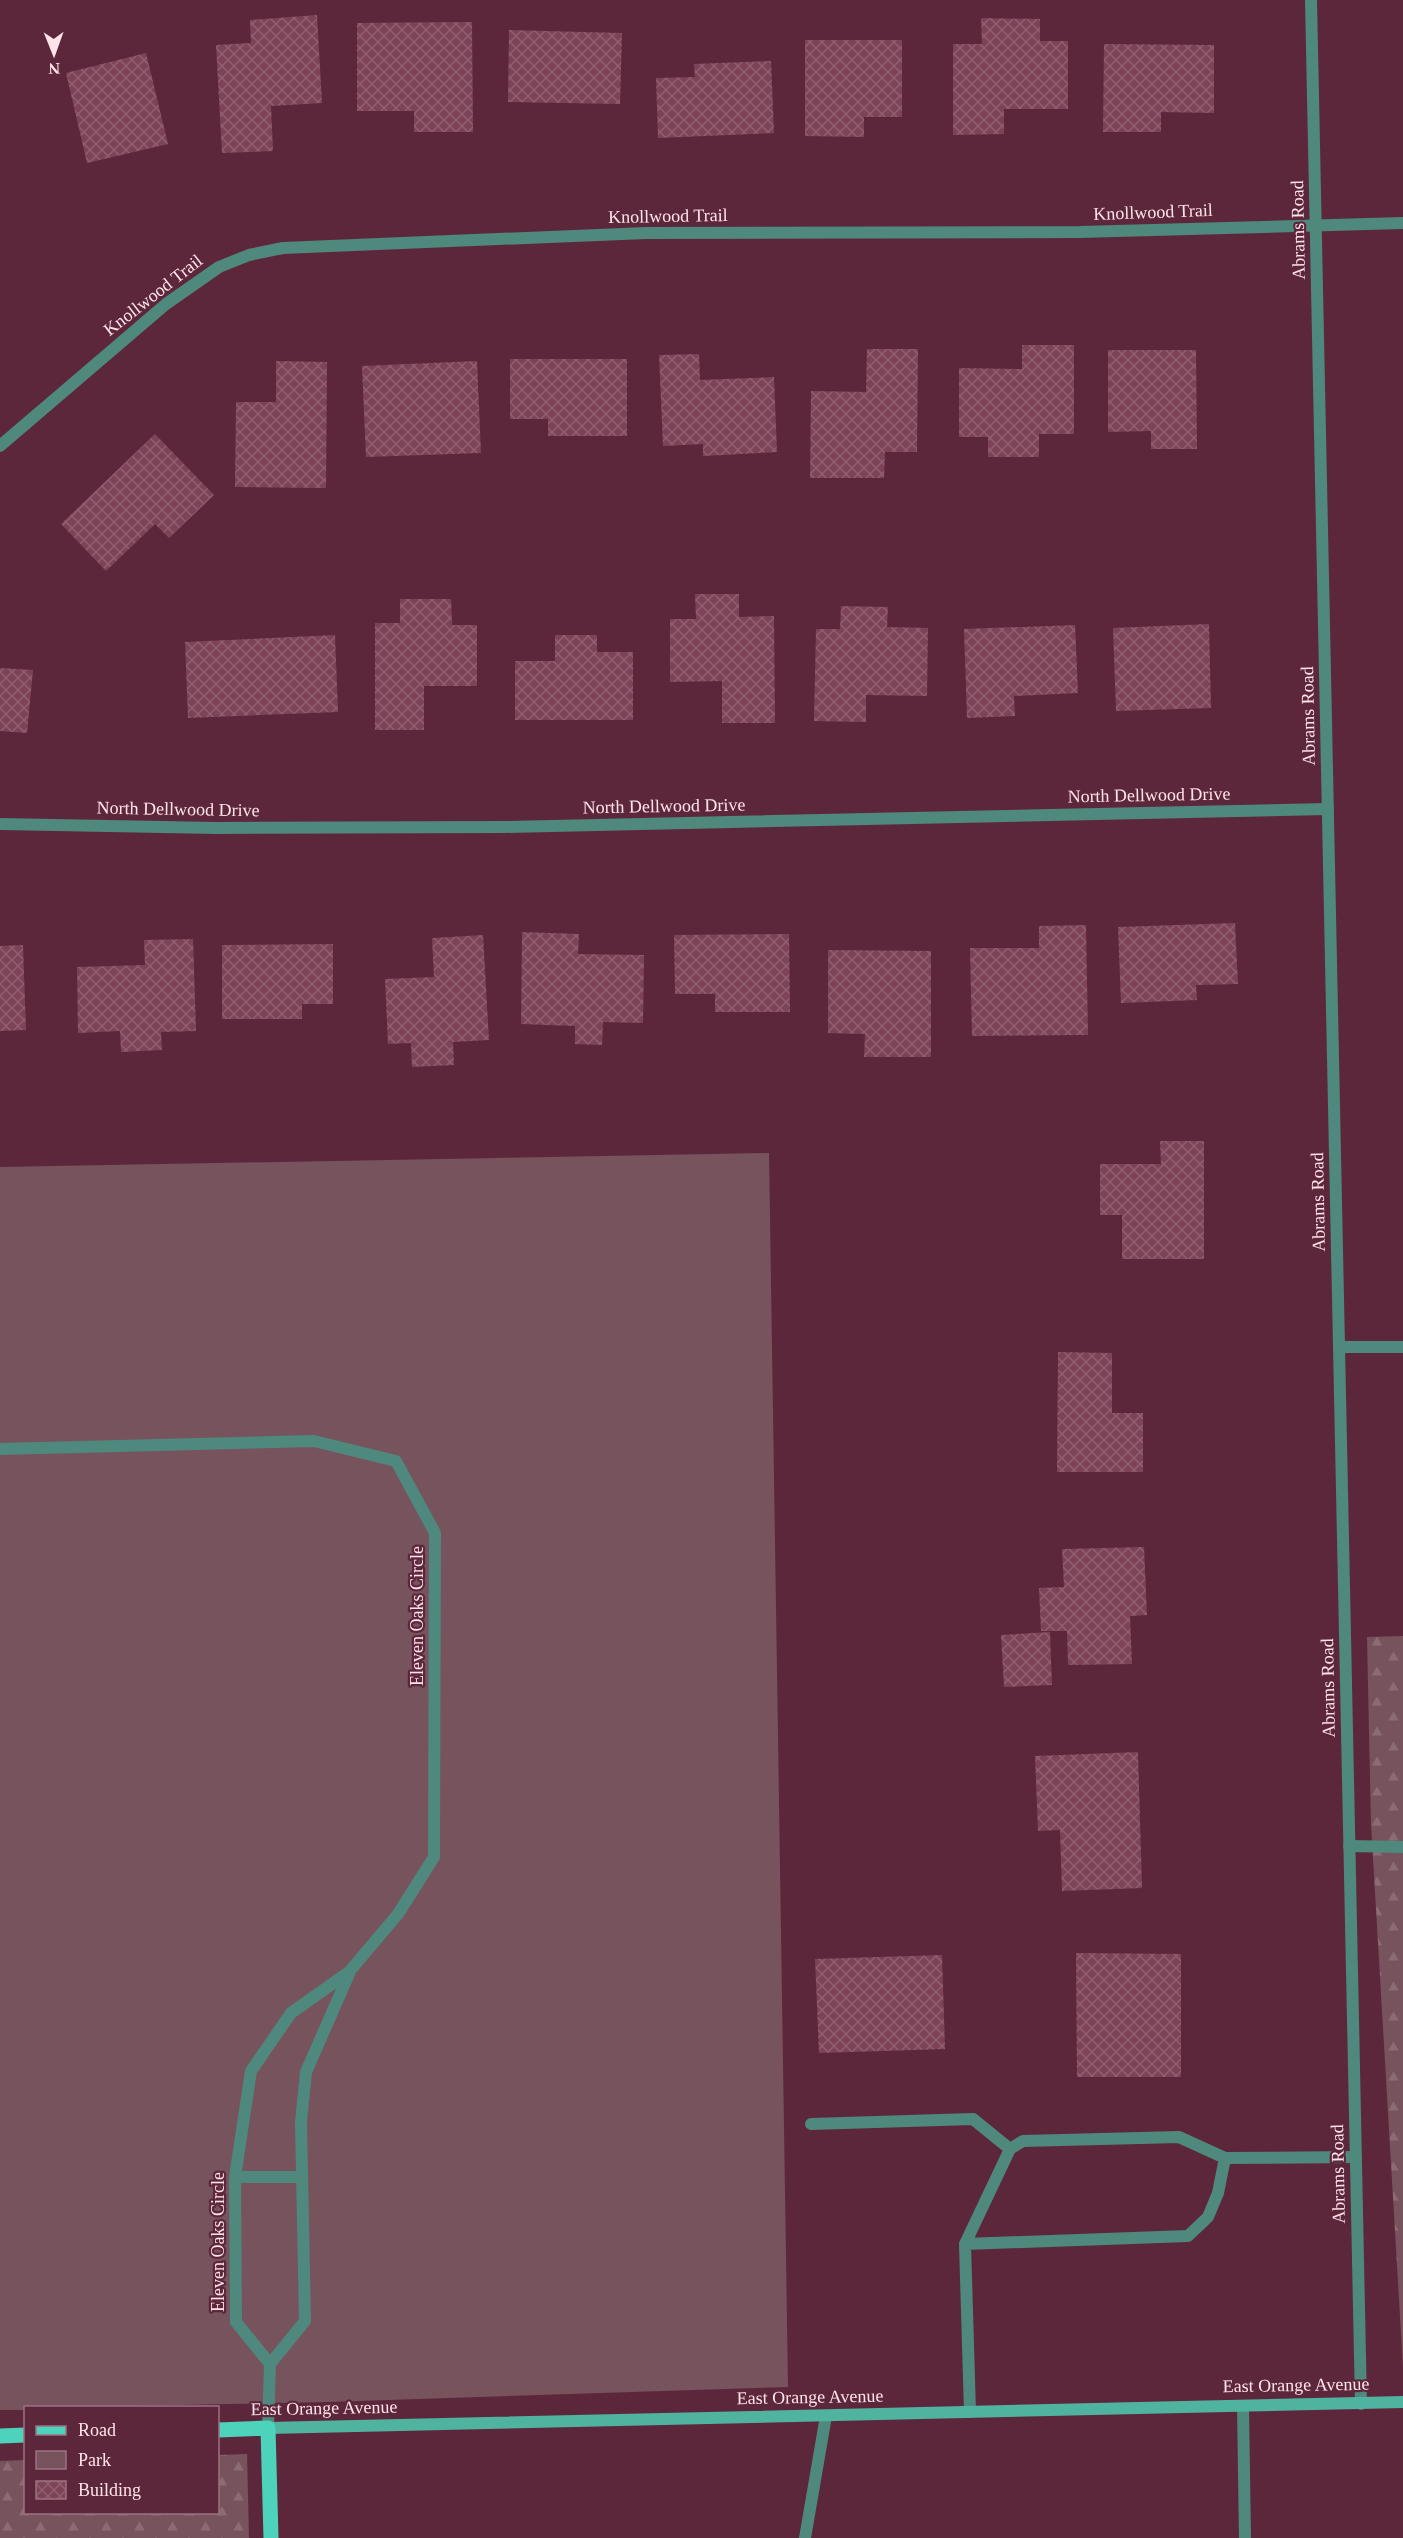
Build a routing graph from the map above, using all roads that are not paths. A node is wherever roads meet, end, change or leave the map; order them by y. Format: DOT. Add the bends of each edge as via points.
graph roads {
  1 [pos="1311,0"];
  2 [pos="1403,223"];
  3 [pos="1316,226"];
  4 [pos="0,446"];
  5 [pos="1328,809"];
  6 [pos="0,824"];
  7 [pos="1339,1347"];
  8 [pos="1403,1347"];
  9 [pos="0,1449"];
  10 [pos="1349,1846"];
  11 [pos="1403,1847"];
  12 [pos="349,1972"];
  13 [pos="811,2124"];
  14 [pos="1010,2149"];
  15 [pos="1356,2157"];
  16 [pos="1225,2158"];
  17 [pos="235,2177"];
  18 [pos="302,2177"];
  19 [pos="965,2244"];
  20 [pos="270,2364"];
  21 [pos="1403,2402"];
  22 [pos="1361,2403"];
  23 [pos="1243,2406"];
  24 [pos="970,2412"];
  25 [pos="826,2416"];
  26 [pos="268,2428"];
  27 [pos="219,2430"];
  28 [pos="24,2435"];
  29 [pos="0,2436"];
  30 [pos="272,2538"];
  31 [pos="805,2538"];
  32 [pos="1245,2538"];
  1 -- 3 [label="street, Abrams Road"];
  2 -- 3 [label="street, Knollwood Trail"];
  3 -- 4 [label="street, Knollwood Trail" via="1080,232 646,233 283,248 249,255 201,279 166,304"];
  3 -- 5 [label="street, Abrams Road"];
  5 -- 6 [label="street, North Dellwood Drive" via="504,827"];
  5 -- 7 [label="street, Abrams Road"];
  7 -- 8 [label="street"];
  7 -- 10 [label="street, Abrams Road"];
  9 -- 12 [label="street, Eleven Oaks Circle" via="314,1441 396,1461 435,1533 434,1857 398,1914"];
  10 -- 11 [label="street"];
  10 -- 15 [label="street, Abrams Road"];
  12 -- 17 [label="street, Eleven Oaks Circle" via="291,2013 251,2071"];
  12 -- 18 [label="street, Eleven Oaks Circle" via="306,2072 301,2122"];
  13 -- 14 [label="street" via="973,2119"];
  14 -- 16 [label="street" via="1023,2141 1179,2137"];
  14 -- 19 [label="street"];
  15 -- 16 [label="street"];
  15 -- 22 [label="street, Abrams Road"];
  16 -- 19 [label="street" via="1208,2217 1188,2236"];
  17 -- 18 [label="street"];
  17 -- 20 [label="street, Eleven Oaks Circle" via="236,2322"];
  18 -- 20 [label="street, Eleven Oaks Circle" via="305,2321"];
  19 -- 24 [label="street"];
  20 -- 26 [label="street"];
  21 -- 22 [label="main road, East Orange Avenue"];
  22 -- 23 [label="main road, East Orange Avenue"];
  23 -- 24 [label="main road, East Orange Avenue"];
  23 -- 32 [label="street"];
  24 -- 25 [label="main road, East Orange Avenue"];
  25 -- 26 [label="main road, East Orange Avenue"];
  25 -- 31 [label="street"];
  26 -- 27 [label="main road, East Orange Avenue"];
  26 -- 30 [label="main road"];
  28 -- 29 [label="main road"];
}
